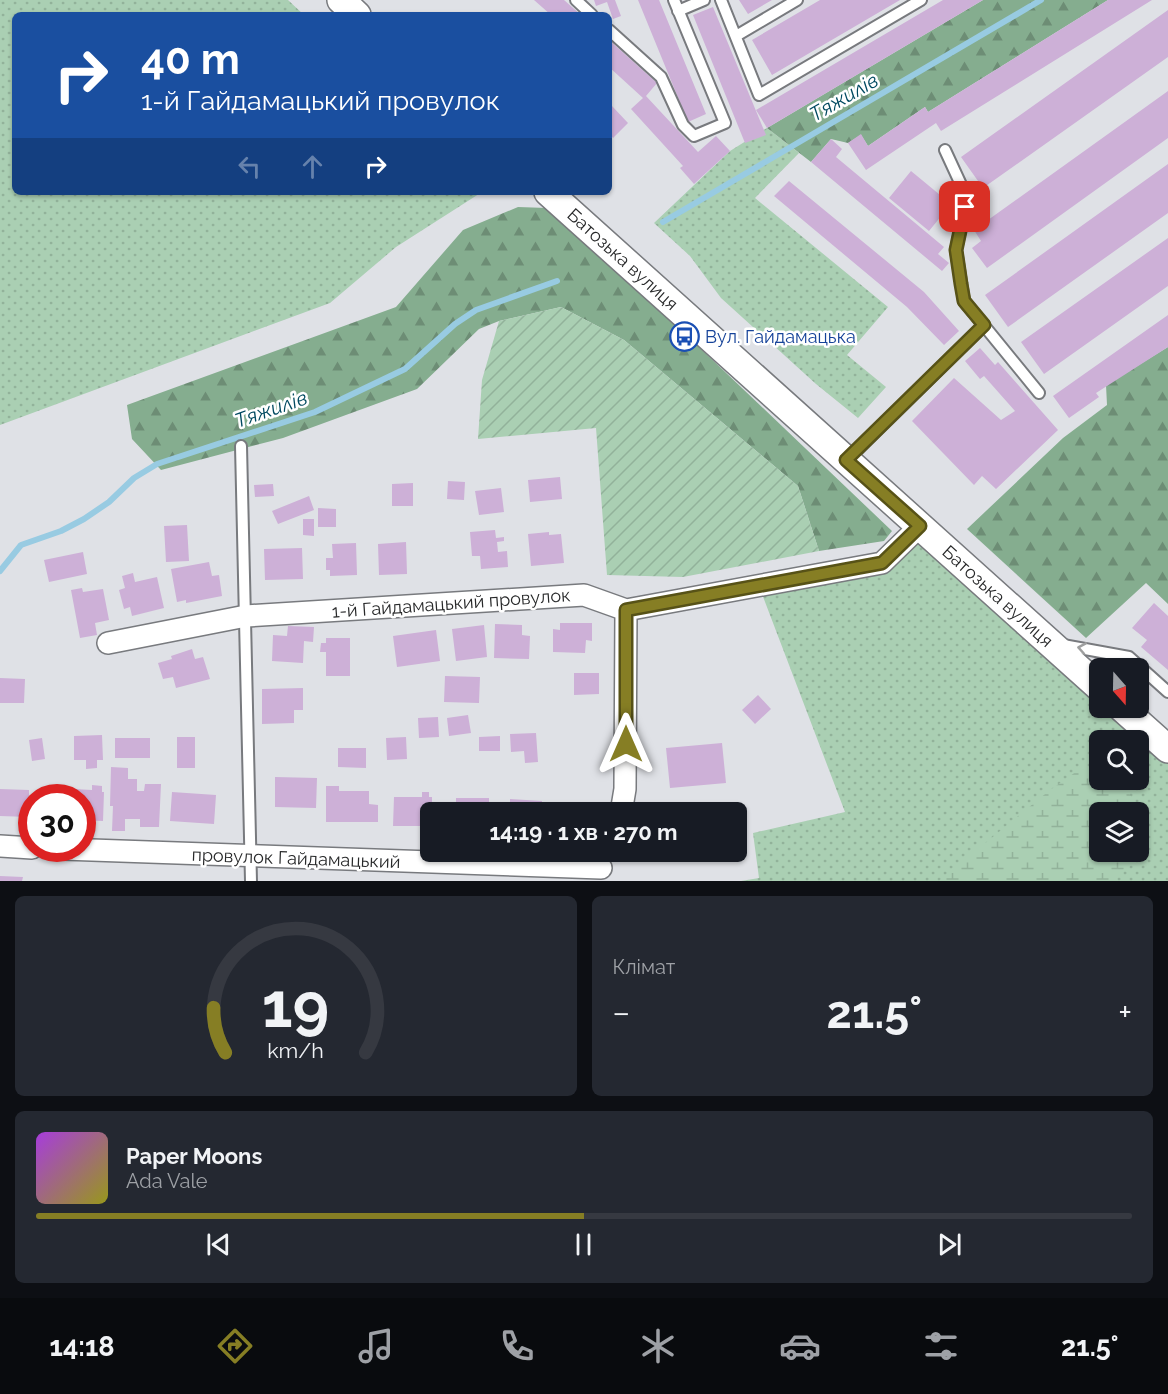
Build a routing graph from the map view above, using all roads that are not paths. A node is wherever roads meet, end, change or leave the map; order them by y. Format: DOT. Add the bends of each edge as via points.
graph roads {
  1 [pos="341,0"];
  2 [pos="576,0"];
  3 [pos="704,0"];
  4 [pos="722,0"];
  5 [pos="797,0"];
  6 [pos="921,0"];
  7 [pos="676,5"];
  8 [pos="354,12"];
  9 [pos="589,12"];
  10 [pos="612,33"];
  11 [pos="736,36"];
  12 [pos="945,150"];
  13 [pos="551,195"];
  14 [pos="984,325"];
  15 [pos="1039,393"];
  16 [pos="241,446"];
  17 [pos="846,460"];
  18 [pos="920,526"];
  19 [pos="626,610"];
  20 [pos="246,616"];
  21 [pos="1049,642"];
  22 [pos="108,644"];
  23 [pos="1089,678"];
  24 [pos="1168,692"];
  25 [pos="1133,718"];
  26 [pos="1168,749"];
  27 [pos="623,802"];
  28 [pos="0,846"];
  29 [pos="18,847"];
  30 [pos="96,850"];
  31 [pos="251,856"];
  32 [pos="602,867"];
  33 [pos="251,881"];
  1 -- 8 [label="street"];
  2 -- 9 [label="lane"];
  3 -- 7 [label="lane"];
  4 -- 11 [label="lane"];
  5 -- 11 [label="lane"];
  6 -- 11 [label="lane" via="759,95"];
  7 -- 10 [label="lane" via="725,123 694,136 682,125 661,77"];
  12 -- 14 [label="lane" via="963,189 965,207 956,250 964,301"];
  13 -- 17 [label="street, Батозька вулиця"];
  14 -- 15 [label="lane"];
  14 -- 17 [label="lane"];
  16 -- 20 [label="lane"];
  17 -- 18 [label="street, Батозька вулиця"];
  18 -- 19 [label="street" via="882,563"];
  18 -- 21 [label="street, Батозька вулиця"];
  19 -- 20 [label="street, 1-й Гайдамацький провулок" via="584,595"];
  19 -- 27 [label="street"];
  20 -- 22 [label="street, 1-й Гайдамацький провулок"];
  20 -- 31 [label="lane"];
  21 -- 23 [label="street, Батозька вулиця"];
  24 -- 21 [label="lane, one-way" via="1130,657"];
  25 -- 26 [label="street"];
  28 -- 29 [label="street"];
  30 -- 31 [label="street, провулок Гайдамацький"];
  31 -- 32 [label="street, провулок Гайдамацький"];
  31 -- 33 [label="lane"];
}
